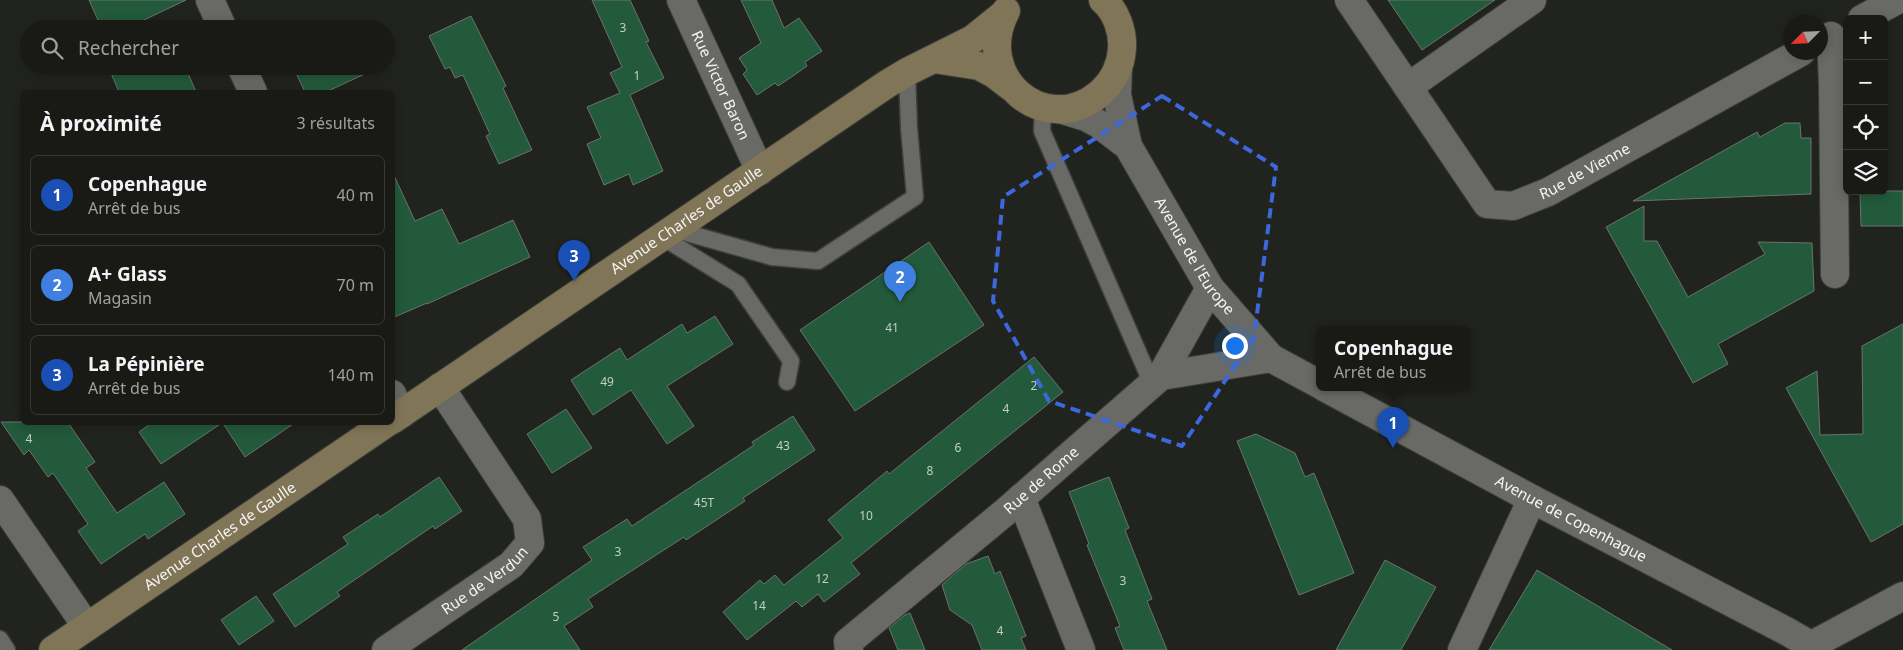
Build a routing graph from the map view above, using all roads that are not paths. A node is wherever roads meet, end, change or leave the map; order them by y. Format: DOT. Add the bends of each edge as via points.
graph roads {
  1 [pos="210,0"];
  2 [pos="681,0"];
  3 [pos="1349,0"];
  4 [pos="1532,0"];
  5 [pos="1897,0"];
  6 [pos="1009,7"];
  7 [pos="1113,7"];
  8 [pos="1869,15"];
  9 [pos="219,20"];
  10 [pos="1833,35"];
  11 [pos="934,59"];
  12 [pos="1787,60"];
  13 [pos="1118,67"];
  14 [pos="907,72"];
  15 [pos="245,75"];
  16 [pos="1408,87"];
  17 [pos="252,90"];
  18 [pos="1014,90"];
  19 [pos="1052,108"];
  20 [pos="1128,146"];
  21 [pos="760,171"];
  22 [pos="667,233"];
  23 [pos="1835,274"];
  24 [pos="1210,288"];
  25 [pos="1271,358"];
  26 [pos="1157,380"];
  27 [pos="787,382"];
  28 [pos="1316,382"];
  29 [pos="440,387"];
  30 [pos="1331,391"];
  31 [pos="395,411"];
  32 [pos="375,425"];
  33 [pos="1021,498"];
  34 [pos="1532,499"];
  35 [pos="0,500"];
  36 [pos="1903,596"];
  37 [pos="87,627"];
  38 [pos="0,639"];
  39 [pos="1815,647"];
  40 [pos="7,650"];
  41 [pos="53,650"];
  42 [pos="386,650"];
  43 [pos="849,650"];
  44 [pos="1082,650"];
  45 [pos="1462,650"];
  1 -- 9 [label="street"];
  2 -- 21 [label="street, Rue Victor Baron"];
  3 -- 16 [label="street"];
  4 -- 16 [label="street"];
  5 -- 8 [label="street"];
  6 -- 11 [label="street, Avenue Charles de Gaulle" via="973,39"];
  6 -- 18 [label="street" via="998,25 996,44 1004,77"];
  7 -- 13 [label="street" via="1123,40"];
  10 -- 23 [label="street"];
  11 -- 14 [label="street, Avenue Charles de Gaulle"];
  11 -- 18 [label="street" via="978,66"];
  12 -- 16 [label="street, Rue de Vienne" via="1548,192 1513,206 1487,204"];
  13 -- 19 [label="street" via="1105,88 1092,99 1077,106"];
  13 -- 20 [label="street, Avenue de l'Europe" via="1117,95"];
  14 -- 21 [label="street, Avenue Charles de Gaulle"];
  14 -- 22 [label="lane" via="915,197 818,260 772,257"];
  15 -- 17 [label="street"];
  18 -- 19 [label="street" via="1028,100"];
  19 -- 20 [label="street, Avenue de l'Europe" via="1086,117"];
  19 -- 26 [label="lane" via="1042,131"];
  20 -- 24 [label="street, Avenue de l'Europe"];
  21 -- 22 [label="street, Avenue Charles de Gaulle"];
  22 -- 27 [label="lane" via="738,284 791,361"];
  22 -- 29 [label="street, Avenue Charles de Gaulle"];
  24 -- 25 [label="street, Avenue de l'Europe"];
  24 -- 26 [label="street, Rue de Rome"];
  25 -- 26 [label="street"];
  25 -- 28 [label="street"];
  26 -- 33 [label="street, Rue de Rome"];
  29 -- 31 [label="street, Avenue Charles de Gaulle"];
  29 -- 42 [label="street, Rue de Verdun" via="527,519 530,543 511,565"];
  30 -- 34 [label="street, Avenue de Copenhague"];
  32 -- 37 [label="street, Avenue Charles de Gaulle"];
  33 -- 43 [label="street, Rue de Rome" via="848,642"];
  33 -- 44 [label="street"];
  34 -- 39 [label="street, Avenue de Copenhague"];
  34 -- 45 [label="street"];
  35 -- 37 [label="street"];
  36 -- 39 [label="street"];
  37 -- 41 [label="street, Avenue Charles de Gaulle"];
  38 -- 40 [label="lane"];
}
